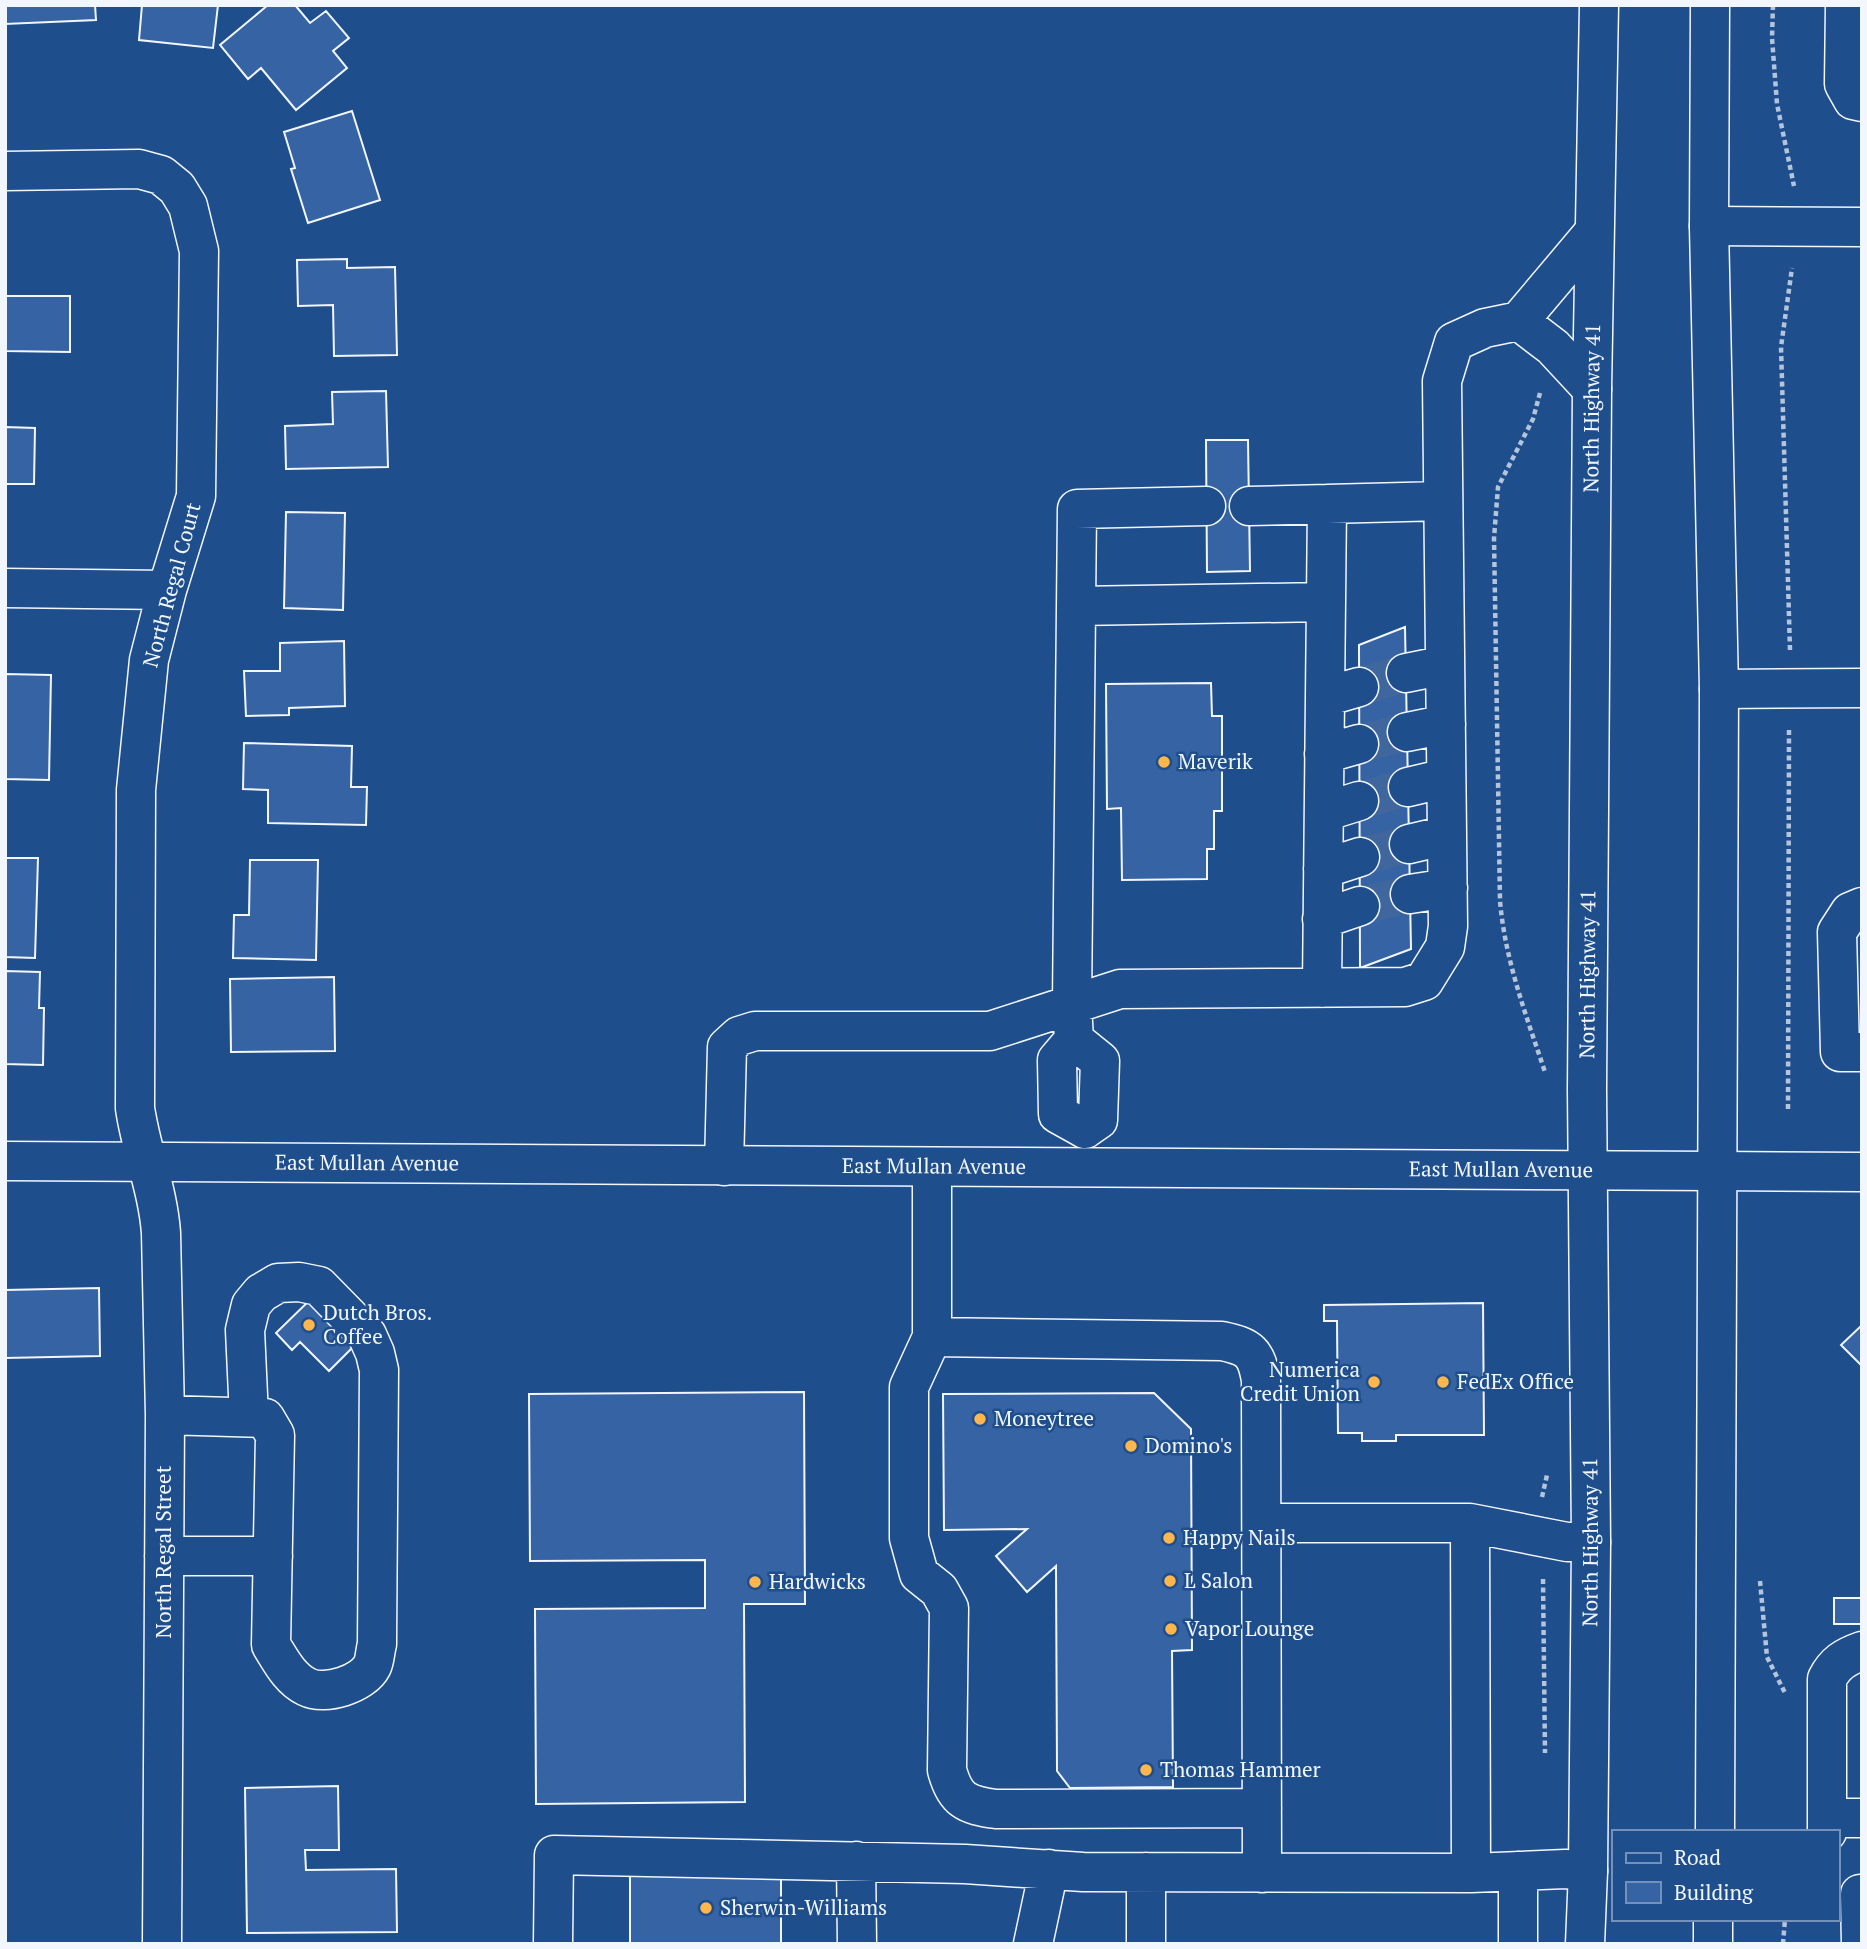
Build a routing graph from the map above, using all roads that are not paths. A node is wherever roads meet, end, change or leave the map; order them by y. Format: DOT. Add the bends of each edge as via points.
graph roads {
  1 [pos="1599,5"];
  2 [pos="1710,5"];
  3 [pos="1845,5"];
  4 [pos="1862,102"];
  5 [pos="5,171"];
  6 [pos="1709,226"];
  7 [pos="1862,227"];
  8 [pos="1594,232"];
  9 [pos="1519,321"];
  10 [pos="1592,389"];
  11 [pos="1443,501"];
  12 [pos="1327,504"];
  13 [pos="1206,506"];
  14 [pos="1249,506"];
  15 [pos="5,588"];
  16 [pos="167,590"];
  17 [pos="1326,602"];
  18 [pos="1076,606"];
  19 [pos="1445,665"];
  20 [pos="1406,673"];
  21 [pos="1862,688"];
  22 [pos="1719,689"];
  23 [pos="1446,724"];
  24 [pos="1407,732"];
  25 [pos="1446,778"];
  26 [pos="1408,787"];
  27 [pos="1447,835"];
  28 [pos="1409,844"];
  29 [pos="1360,857"];
  30 [pos="1323,869"];
  31 [pos="1448,888"];
  32 [pos="1410,894"];
  33 [pos="1360,906"];
  34 [pos="1862,906"];
  35 [pos="1322,919"];
  36 [pos="1322,988"];
  37 [pos="1073,1022"];
  38 [pos="1851,1052"];
  39 [pos="5,1161"];
  40 [pos="146,1162"];
  41 [pos="724,1166"];
  42 [pos="932,1167"];
  43 [pos="1084,1168"];
  44 [pos="1588,1171"];
  45 [pos="1716,1171"];
  46 [pos="1862,1172"];
  47 [pos="932,1337"];
  48 [pos="165,1415"];
  49 [pos="249,1417"];
  50 [pos="1262,1523"];
  51 [pos="1470,1523"];
  52 [pos="1591,1542"];
  53 [pos="164,1556"];
  54 [pos="273,1556"];
  55 [pos="1862,1651"];
  56 [pos="1262,1808"];
  57 [pos="1847,1819"];
  58 [pos="1715,1830"];
  59 [pos="856,1861"];
  60 [pos="1049,1869"];
  61 [pos="1518,1871"];
  62 [pos="1588,1871"];
  63 [pos="1146,1872"];
  64 [pos="1262,1873"];
  65 [pos="1471,1873"];
  66 [pos="1853,1893"];
  67 [pos="1713,1921"];
  68 [pos="162,1944"];
  69 [pos="553,1944"];
  70 [pos="857,1944"];
  71 [pos="1033,1944"];
  72 [pos="1146,1944"];
  73 [pos="1518,1944"];
  74 [pos="1585,1944"];
  75 [pos="1713,1944"];
  76 [pos="1861,1944"];
  1 -- 8 [label="main road, North Highway 41"];
  2 -- 6 [label="main road"];
  3 -- 4 [label="main road" via="1844,84 1853,100"];
  5 -- 16 [label="main road, North Regal Court" via="139,169 161,175 177,188 188,206 199,251 198,466 196,496"];
  6 -- 7 [label="main road"];
  6 -- 22 [label="main road"];
  8 -- 9 [label="main road"];
  8 -- 10 [label="main road, North Highway 41"];
  9 -- 10 [label="main road" via="1553,347"];
  9 -- 11 [label="main road" via="1485,328 1454,342 1442,381"];
  10 -- 44 [label="main road, North Highway 41"];
  11 -- 12 [label="main road"];
  11 -- 19 [label="main road"];
  12 -- 14 [label="main road"];
  12 -- 17 [label="main road"];
  13 -- 18 [label="main road" via="1077,509"];
  15 -- 16 [label="main road"];
  16 -- 40 [label="main road, North Regal Court" via="149,660 136,790 133,1083"];
  17 -- 18 [label="main road"];
  17 -- 30 [label="main road" via="1342,692 1342,806"];
  18 -- 37 [label="main road"];
  19 -- 20 [label="main road"];
  19 -- 23 [label="main road"];
  21 -- 22 [label="main road"];
  22 -- 45 [label="main road"];
  23 -- 24 [label="main road"];
  23 -- 25 [label="main road"];
  25 -- 26 [label="main road"];
  25 -- 27 [label="main road"];
  27 -- 28 [label="main road"];
  27 -- 31 [label="main road"];
  29 -- 30 [label="main road"];
  30 -- 35 [label="main road"];
  31 -- 32 [label="main road"];
  31 -- 36 [label="main road" via="1445,947 1424,981 1405,987"];
  33 -- 35 [label="main road"];
  34 -- 38 [label="main road" via="1850,912 1837,932"];
  35 -- 36 [label="main road"];
  36 -- 37 [label="main road" via="1120,989"];
  37 -- 41 [label="main road" via="990,1031 755,1031 739,1035 727,1047"];
  37 -- 43 [label="main road" via="1057,1060 1058,1114 1084,1129"];
  39 -- 40 [label="main road, East Mullan Avenue"];
  40 -- 41 [label="main road, East Mullan Avenue"];
  40 -- 48 [label="main road, North Regal Street" via="160,1216"];
  41 -- 42 [label="main road, East Mullan Avenue"];
  42 -- 43 [label="main road, East Mullan Avenue"];
  42 -- 47 [label="main road"];
  43 -- 44 [label="main road, East Mullan Avenue"];
  44 -- 45 [label="main road, East Mullan Avenue"];
  44 -- 52 [label="main road, North Highway 41"];
  45 -- 46 [label="main road, East Mullan Avenue"];
  45 -- 58 [label="main road"];
  47 -- 50 [label="main road" via="1222,1341 1241,1345 1258,1362 1261,1380"];
  47 -- 56 [label="main road" via="909,1387 909,1538 919,1574 939,1590 949,1608 947,1770 952,1787 962,1800 996,1810"];
  48 -- 49 [label="main road"];
  48 -- 53 [label="main road, North Regal Street"];
  49 -- 54 [label="main road" via="265,1418 275,1435"];
  49 -- 54 [label="main road" via="245,1330 251,1305 278,1283 319,1286 367,1335 379,1370 377,1644 371,1668 357,1681 337,1689 309,1688 289,1673 271,1645"];
  50 -- 51 [label="main road"];
  50 -- 56 [label="main road"];
  51 -- 52 [label="main road" via="1567,1542"];
  51 -- 65 [label="main road"];
  52 -- 62 [label="main road, North Highway 41"];
  53 -- 54 [label="main road"];
  53 -- 68 [label="main road, North Regal Street"];
  55 -- 57 [label="main road" via="1833,1667 1827,1679"];
  56 -- 64 [label="main road"];
  59 -- 60 [label="main road"];
  59 -- 69 [label="main road" via="554,1855"];
  59 -- 70 [label="main road"];
  60 -- 63 [label="main road"];
  60 -- 71 [label="main road"];
  61 -- 62 [label="main road"];
  61 -- 65 [label="main road"];
  61 -- 73 [label="main road"];
  62 -- 74 [label="main road, North Highway 41"];
  63 -- 64 [label="main road"];
  63 -- 72 [label="main road"];
  64 -- 65 [label="main road"];
  66 -- 76 [label="main road"];
  67 -- 75 [label="main road"];
}
